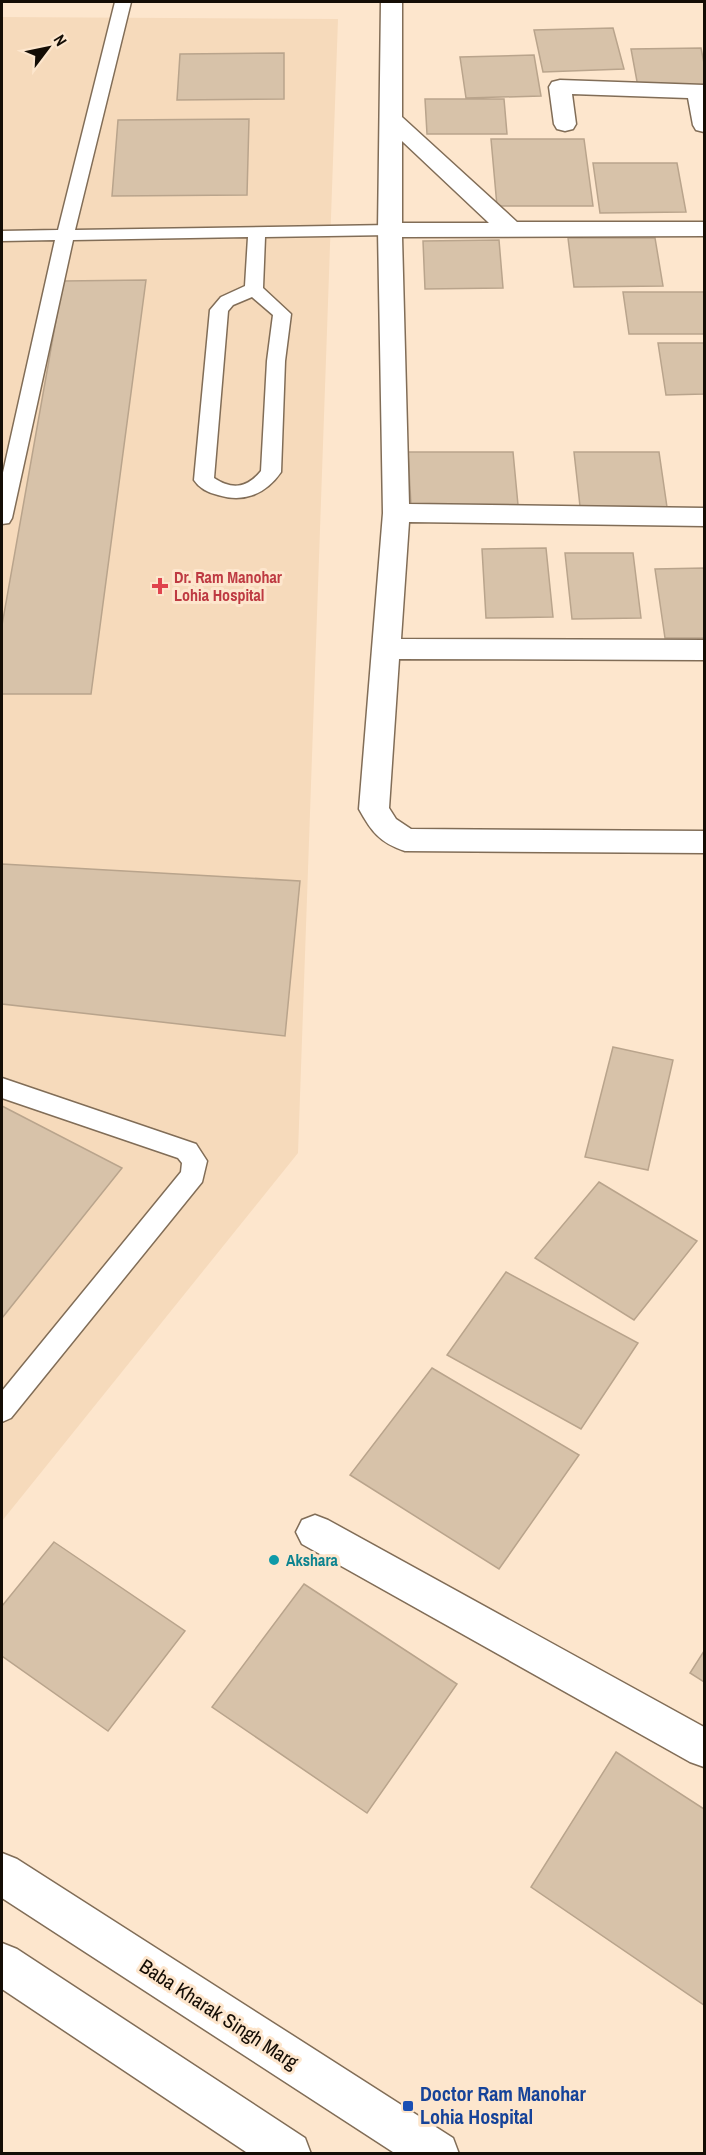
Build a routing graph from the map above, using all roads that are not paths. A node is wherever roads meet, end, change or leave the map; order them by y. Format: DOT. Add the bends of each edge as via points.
graph roads {
  1 [pos="123,2"];
  2 [pos="391,2"];
  3 [pos="702,92"];
  4 [pos="391,118"];
  5 [pos="565,124"];
  6 [pos="705,125"];
  7 [pos="390,230"];
  8 [pos="510,230"];
  9 [pos="705,230"];
  10 [pos="256,232"];
  11 [pos="64,235"];
  12 [pos="2,236"];
  13 [pos="254,289"];
  14 [pos="396,513"];
  15 [pos="705,517"];
  16 [pos="2,518"];
  17 [pos="386,649"];
  18 [pos="705,650"];
  19 [pos="705,842"];
  20 [pos="2,1088"];
  21 [pos="2,1410"];
  22 [pos="315,1532"];
  23 [pos="705,1748"];
  24 [pos="2,1874"];
  25 [pos="2,1964"];
  26 [pos="289,2154"];
  27 [pos="437,2154"];
  1 -- 11 [label="lane"];
  2 -- 4 [label="street"];
  3 -- 5 [label="street" via="560,87"];
  3 -- 6 [label="street"];
  4 -- 7 [label="street"];
  4 -- 8 [label="street"];
  7 -- 8 [label="street"];
  7 -- 10 [label="lane"];
  7 -- 14 [label="street"];
  8 -- 9 [label="street"];
  10 -- 11 [label="lane"];
  10 -- 13 [label="lane"];
  11 -- 12 [label="lane"];
  11 -- 16 [label="lane"];
  13 -- 13 [label="lane" via="282,314 271,472 261,486 242,492 218,491 204,480 219,310 227,301"];
  14 -- 15 [label="street"];
  14 -- 17 [label="street"];
  17 -- 18 [label="street"];
  17 -- 19 [label="street" via="374,809 385,826 405,840"];
  20 -- 21 [label="lane" via="186,1151 195,1161 194,1175"];
  22 -- 23 [label="street"];
  24 -- 27 [label="street, Baba Kharak Singh Marg"];
  25 -- 26 [label="street"];
}
